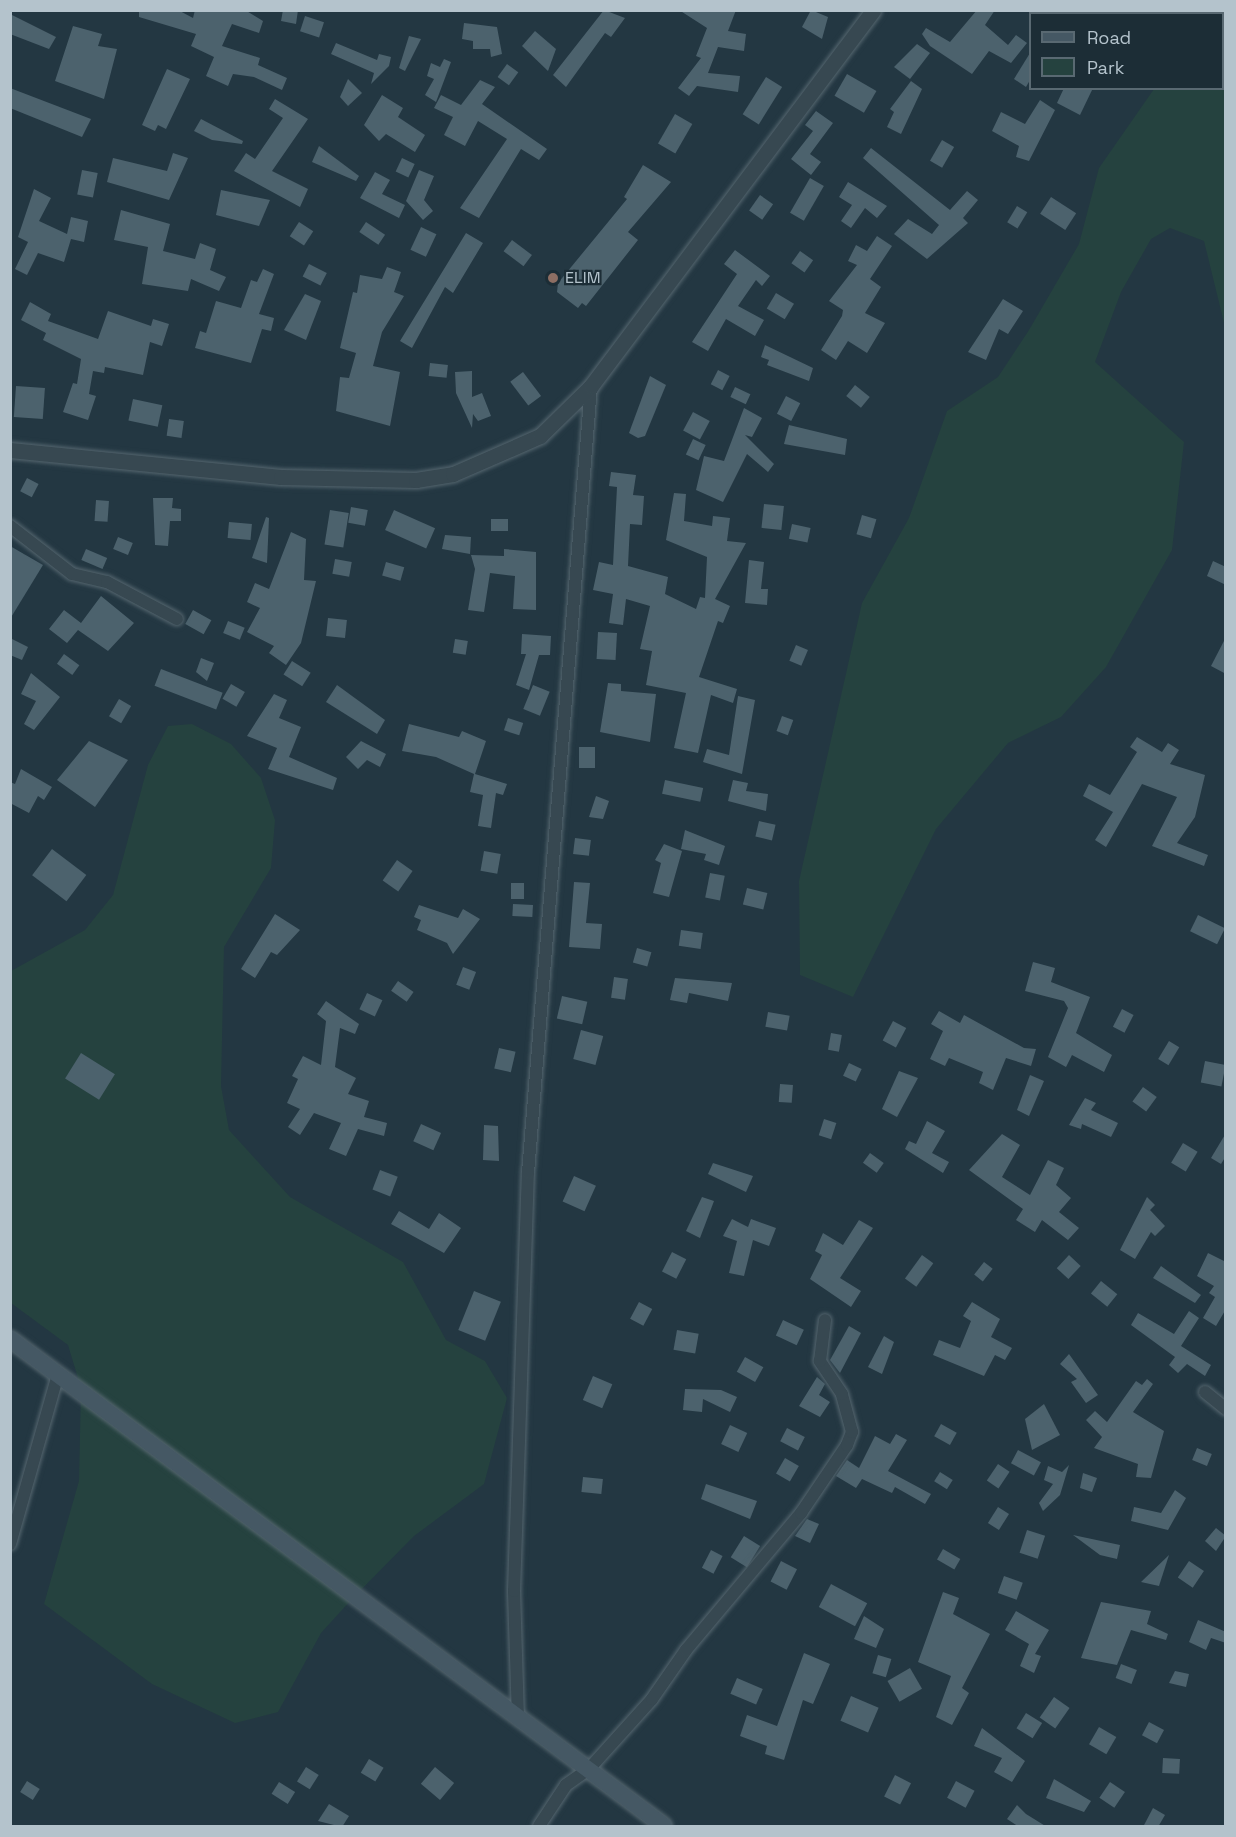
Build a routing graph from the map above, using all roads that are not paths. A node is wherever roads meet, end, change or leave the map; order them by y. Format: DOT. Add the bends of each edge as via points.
graph roads {
  1 [pos="873,10"];
  2 [pos="591,386"];
  3 [pos="10,450"];
  4 [pos="10,526"];
  5 [pos="177,619"];
  6 [pos="825,1320"];
  7 [pos="10,1339"];
  8 [pos="58,1374"];
  9 [pos="1205,1392"];
  10 [pos="1226,1409"];
  11 [pos="10,1544"];
  12 [pos="518,1719"];
  13 [pos="589,1769"];
  14 [pos="539,1827"];
  15 [pos="664,1827"];
  1 -- 2 [label="street"];
  2 -- 3 [label="street" via="540,436 453,474 416,480 281,477"];
  2 -- 12 [label="street" via="528,1173 514,1591"];
  4 -- 5 [label="street" via="72,574 107,582"];
  6 -- 13 [label="street" via="820,1361 842,1394 852,1432 847,1444 801,1513"];
  7 -- 8 [label="main road"];
  8 -- 11 [label="street"];
  8 -- 12 [label="main road"];
  9 -- 10 [label="street"];
  12 -- 13 [label="main road"];
  13 -- 14 [label="street" via="566,1785"];
  13 -- 15 [label="main road"];
}
